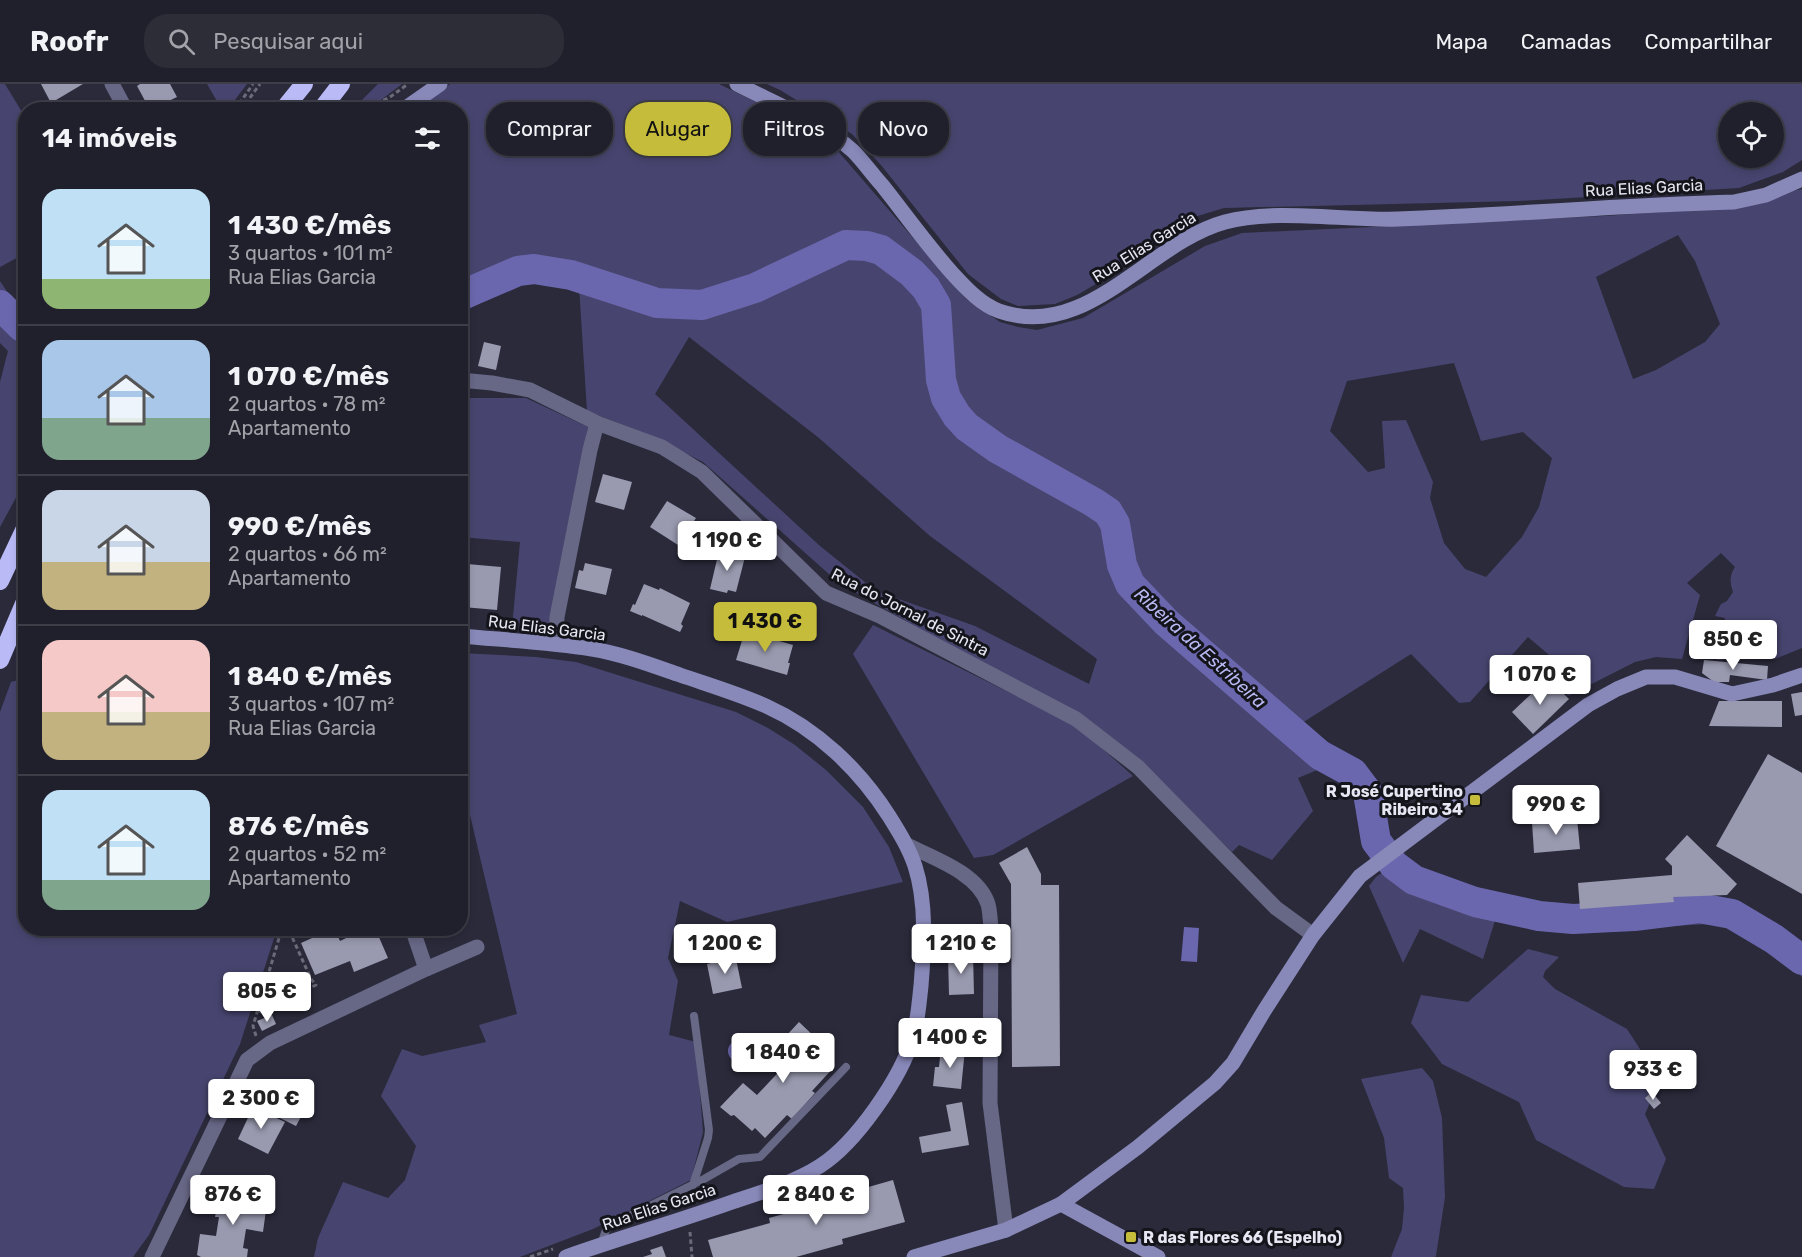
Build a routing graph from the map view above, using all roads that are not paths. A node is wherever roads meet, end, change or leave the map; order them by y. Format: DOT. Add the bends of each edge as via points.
graph roads {
  1 [pos="112,84"];
  2 [pos="304,84"];
  3 [pos="341,84"];
  4 [pos="440,84"];
  5 [pos="737,84"];
  6 [pos="122,102"];
  7 [pos="289,102"];
  8 [pos="327,102"];
  9 [pos="414,102"];
  10 [pos="1802,179"];
  11 [pos="468,381"];
  12 [pos="597,423"];
  13 [pos="18,543"];
  14 [pos="0,581"];
  15 [pos="18,618"];
  16 [pos="468,637"];
  17 [pos="556,644"];
  18 [pos="0,660"];
  19 [pos="1802,675"];
  20 [pos="907,845"];
  21 [pos="1313,935"];
  22 [pos="415,936"];
  23 [pos="477,947"];
  24 [pos="426,969"];
  25 [pos="694,1016"];
  26 [pos="846,1067"];
  27 [pos="693,1185"];
  28 [pos="1061,1204"];
  29 [pos="1006,1230"];
  30 [pos="601,1244"];
  31 [pos="564,1252"];
  32 [pos="152,1257"];
  33 [pos="914,1257"];
  34 [pos="1158,1257"];
  1 -- 6 [label="street"];
  2 -- 7 [label="highway"];
  3 -- 8 [label="highway"];
  4 -- 9 [label="street"];
  5 -- 10 [label="street, Rua Elias Garcia" via="799,115 854,152 968,291 996,310 1024,317 1050,316 1084,304 1197,232 1227,221 1258,217 1397,219 1734,202 1766,195"];
  11 -- 12 [label="street, Rua do Jornal de Sintra" via="530,390"];
  12 -- 17 [label="street" via="556,617"];
  12 -- 21 [label="street, Rua do Jornal de Sintra" via="662,447 702,472 826,593 880,616 1076,719 1138,767 1276,908"];
  13 -- 14 [label="highway"];
  15 -- 18 [label="highway"];
  16 -- 17 [label="street, Rua Elias Garcia"];
  17 -- 20 [label="street, Rua Elias Garcia" via="626,657 766,706 796,723 848,764 874,794"];
  19 -- 21 [label="street" via="1773,686 1732,694 1675,677 1646,677 1617,689 1588,705 1360,876"];
  20 -- 29 [label="street" via="973,881 988,904 990,1103"];
  20 -- 30 [label="street, Rua Elias Garcia" via="916,869 923,927 920,1001 904,1058 885,1094 862,1124 844,1146 804,1175 711,1210"];
  21 -- 28 [label="street" via="1233,1063 1215,1083"];
  22 -- 24 [label="street"];
  23 -- 24 [label="street"];
  24 -- 32 [label="street" via="270,1043 247,1060"];
  25 -- 27 [label="lane" via="709,1130"];
  26 -- 27 [label="lane" via="760,1157 739,1159"];
  27 -- 30 [label="lane" via="607,1227"];
  28 -- 29 [label="street"];
  28 -- 34 [label="street"];
  29 -- 33 [label="street"];
  30 -- 31 [label="street, Rua Elias Garcia"];
}
